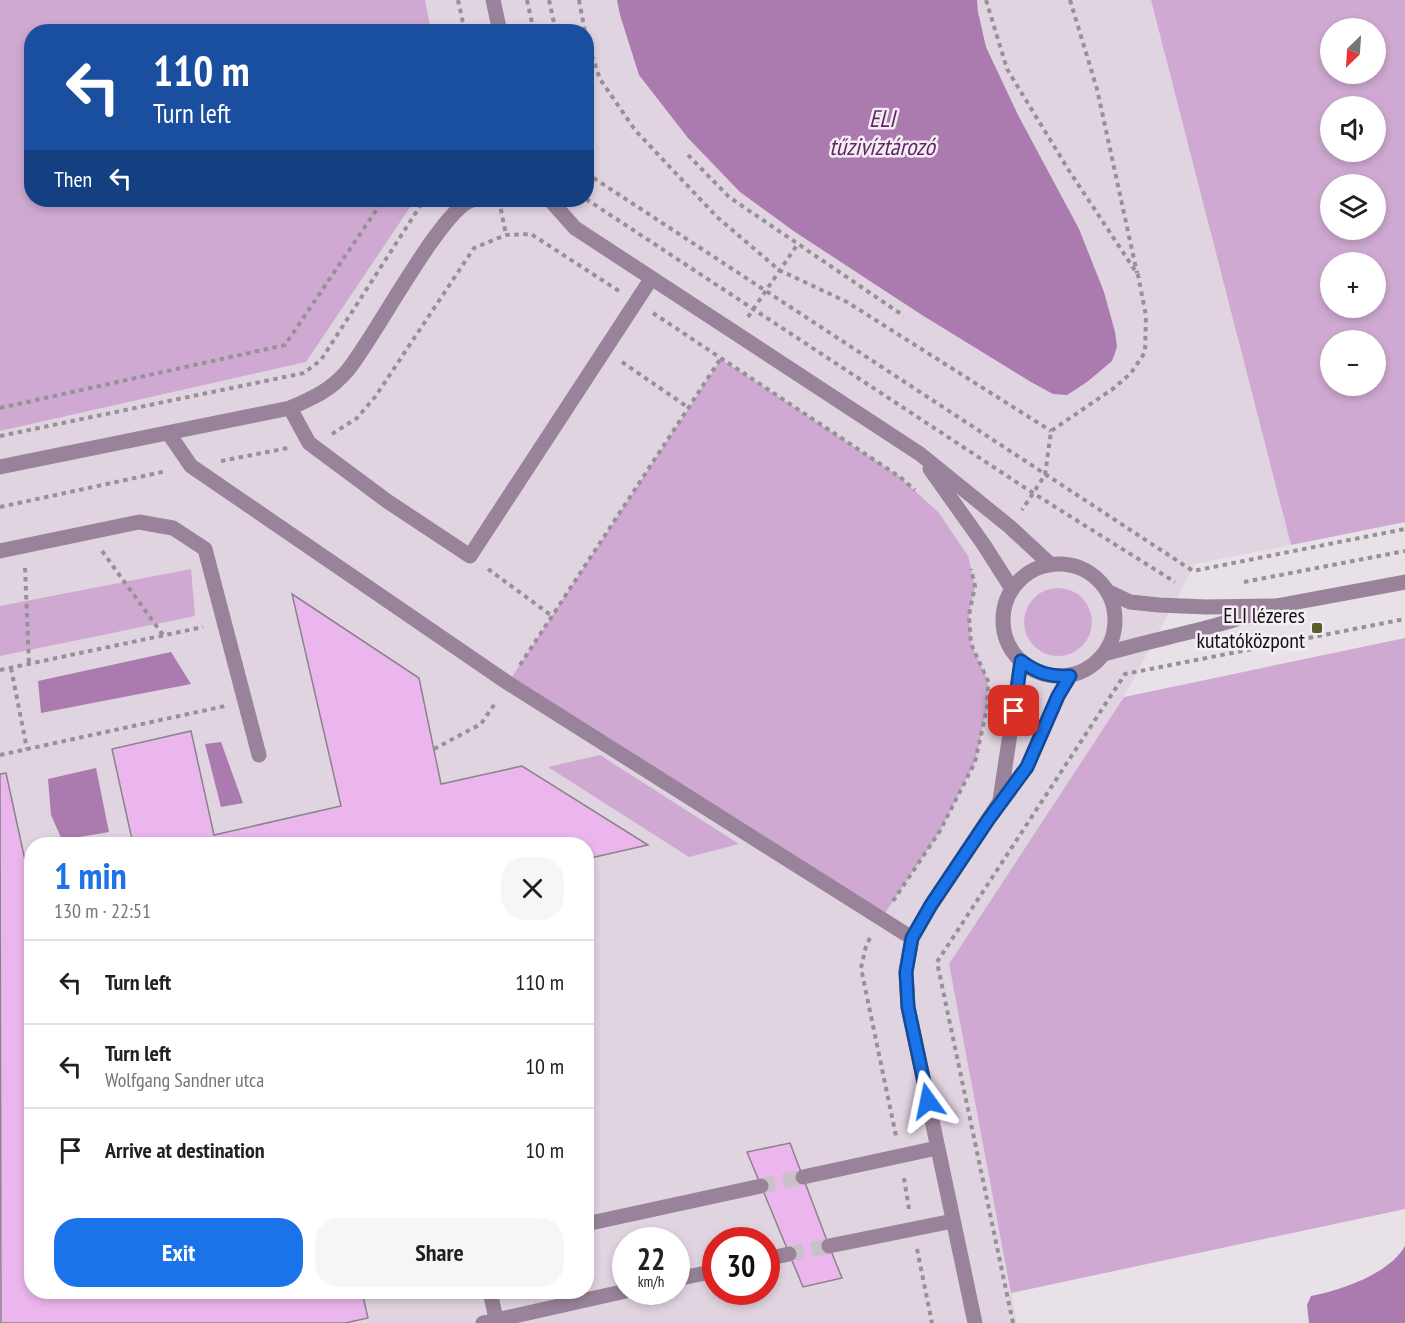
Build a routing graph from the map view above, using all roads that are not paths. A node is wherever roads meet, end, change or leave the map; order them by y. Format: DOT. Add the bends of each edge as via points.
graph roads {
  1 [pos="493,0"];
  2 [pos="498,24"];
  3 [pos="460,207"];
  4 [pos="556,207"];
  5 [pos="651,279"];
  6 [pos="290,408"];
  7 [pos="169,434"];
  8 [pos="920,454"];
  9 [pos="0,467"];
  10 [pos="0,550"];
  11 [pos="1051,565"];
  12 [pos="1405,582"];
  13 [pos="1012,589"];
  14 [pos="1107,591"];
  15 [pos="1276,606"];
  16 [pos="1104,654"];
  17 [pos="1021,661"];
  18 [pos="1070,676"];
  19 [pos="259,756"];
  20 [pos="999,803"];
  21 [pos="912,938"];
  22 [pos="937,1148"];
  23 [pos="803,1177"];
  24 [pos="761,1186"];
  25 [pos="953,1221"];
  26 [pos="594,1222"];
  27 [pos="829,1246"];
  28 [pos="789,1254"];
  29 [pos="780,1256"];
  30 [pos="612,1294"];
  31 [pos="594,1298"];
  32 [pos="490,1299"];
  33 [pos="591,1299"];
  34 [pos="492,1322"];
  35 [pos="975,1323"];
  1 -- 2 [label="street"];
  3 -- 6 [label="street" via="439,230 347,371 320,395"];
  4 -- 5 [label="street" via="575,228"];
  5 -- 6 [label="street" via="470,556 309,444"];
  5 -- 8 [label="street"];
  6 -- 7 [label="street"];
  7 -- 9 [label="street"];
  7 -- 21 [label="street" via="190,466 508,683"];
  8 -- 11 [label="street"];
  8 -- 13 [label="street"];
  10 -- 19 [label="street" via="140,522 173,528 205,549"];
  11 -- 13 [label="street" via="1022,577"];
  11 -- 14 [label="street" via="1083,570"];
  12 -- 15 [label="street"];
  13 -- 17 [label="street" via="1004,607 1003,627 1008,646"];
  14 -- 15 [label="street" via="1130,602 1159,605"];
  14 -- 16 [label="street" via="1115,623"];
  15 -- 16 [label="street" via="1233,622"];
  16 -- 18 [label="street" via="1083,672"];
  17 -- 18 [label="street" via="1035,671"];
  17 -- 20 [label="street"];
  18 -- 20 [label="street" via="1027,767"];
  20 -- 21 [label="street"];
  21 -- 22 [label="street" via="906,972 908,1007"];
  22 -- 23 [label="street"];
  22 -- 25 [label="street"];
  24 -- 26 [label="street"];
  25 -- 27 [label="street"];
  25 -- 35 [label="street"];
  28 -- 29 [label="street"];
  30 -- 31 [label="street"];
  32 -- 34 [label="street"];
  33 -- 34 [label="street"];
}
